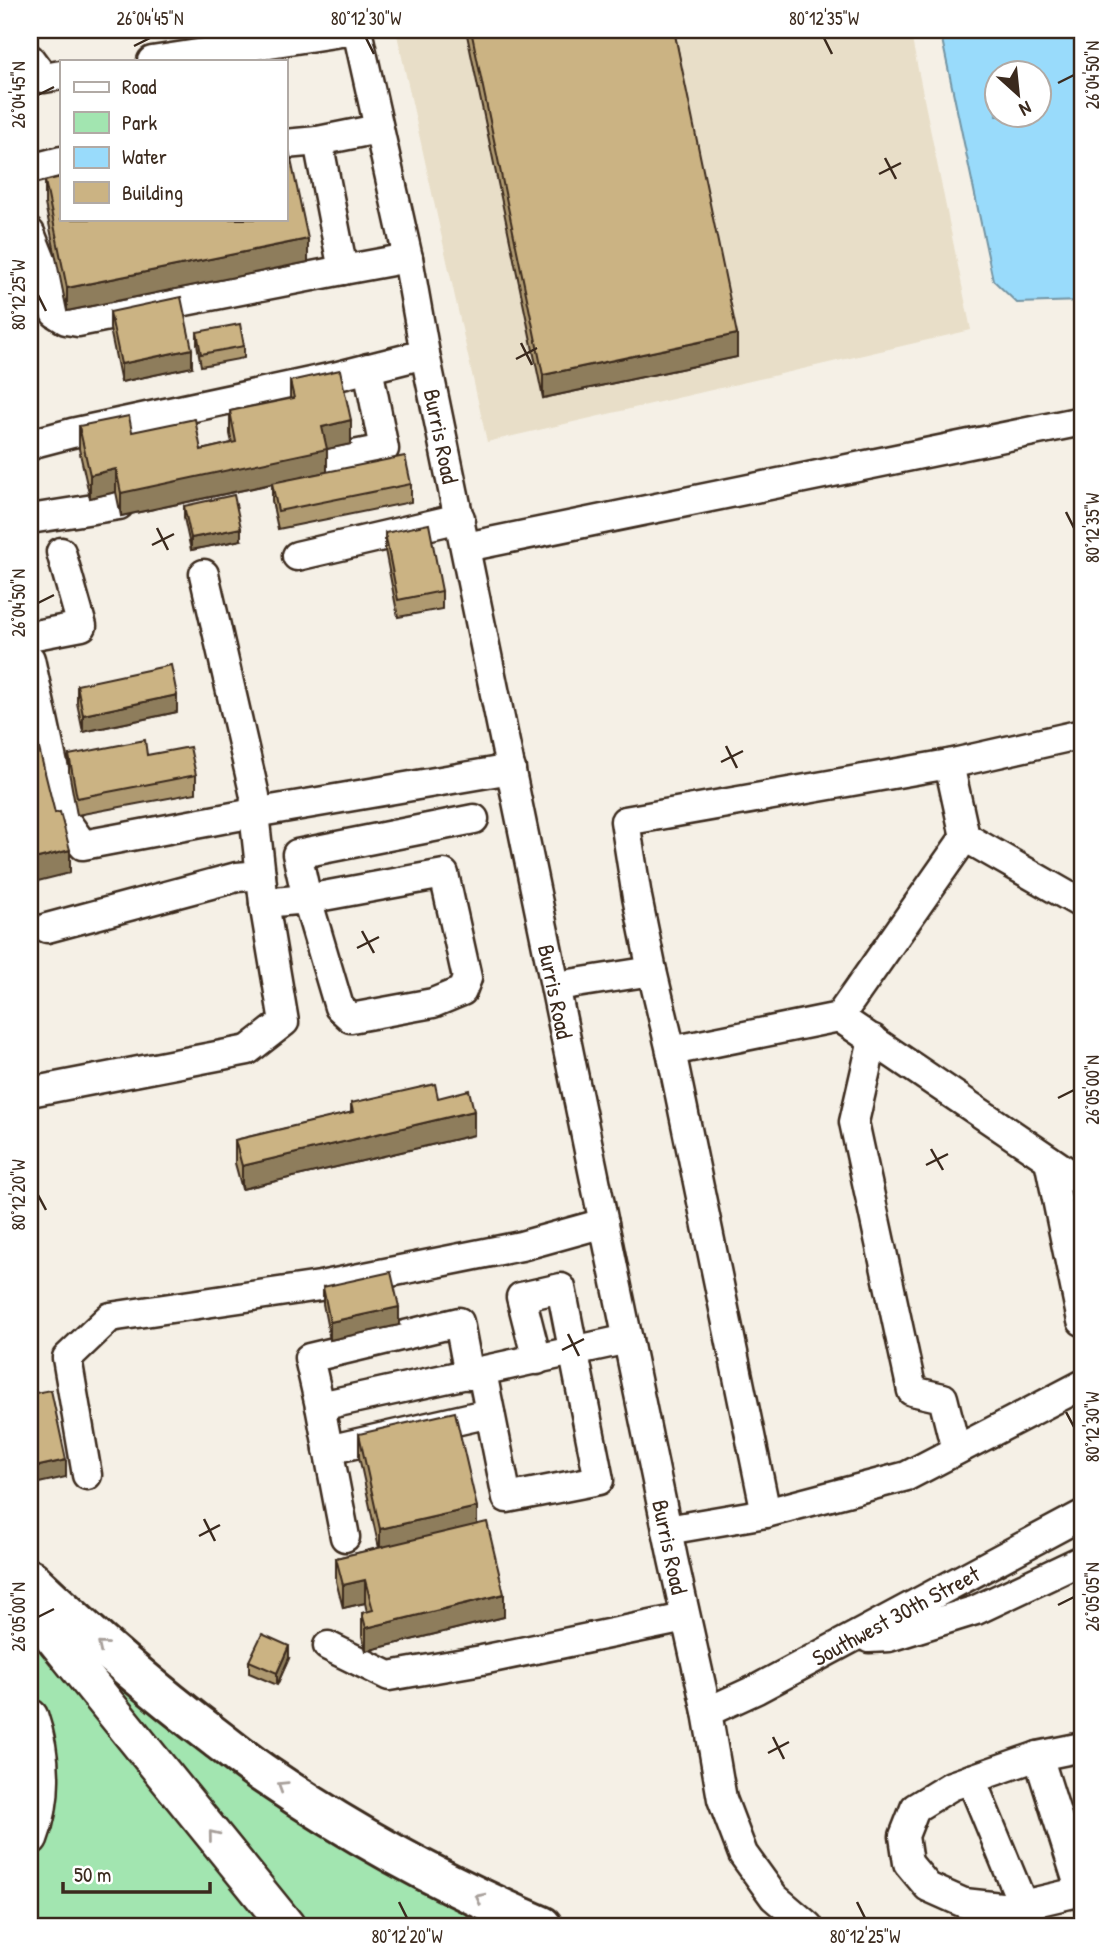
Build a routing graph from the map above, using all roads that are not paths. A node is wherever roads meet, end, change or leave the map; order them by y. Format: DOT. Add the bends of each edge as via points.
graph roads {
  1 [pos="355,30"];
  2 [pos="30,59"];
  3 [pos="159,60"];
  4 [pos="60,75"];
  5 [pos="378,130"];
  6 [pos="318,141"];
  7 [pos="287,144"];
  8 [pos="60,161"];
  9 [pos="30,169"];
  10 [pos="30,233"];
  11 [pos="408,258"];
  12 [pos="343,270"];
  13 [pos="425,354"];
  14 [pos="368,368"];
  15 [pos="1082,421"];
  16 [pos="30,446"];
  17 [pos="324,461"];
  18 [pos="118,505"];
  19 [pos="460,518"];
  20 [pos="30,519"];
  21 [pos="466,547"];
  22 [pos="61,552"];
  23 [pos="297,556"];
  24 [pos="204,574"];
  25 [pos="30,636"];
  26 [pos="30,659"];
  27 [pos="1082,734"];
  28 [pos="949,764"];
  29 [pos="511,769"];
  30 [pos="254,813"];
  31 [pos="474,819"];
  32 [pos="965,837"];
  33 [pos="262,889"];
  34 [pos="307,899"];
  35 [pos="1082,904"];
  36 [pos="47,928"];
  37 [pos="652,971"];
  38 [pos="556,986"];
  39 [pos="839,1017"];
  40 [pos="873,1039"];
  41 [pos="671,1051"];
  42 [pos="30,1092"];
  43 [pos="1049,1160"];
  44 [pos="1082,1182"];
  45 [pos="604,1223"];
  46 [pos="1082,1321"];
  47 [pos="628,1339"];
  48 [pos="573,1352"];
  49 [pos="537,1360"];
  50 [pos="476,1373"];
  51 [pos="1082,1385"];
  52 [pos="320,1406"];
  53 [pos="490,1413"];
  54 [pos="328,1450"];
  55 [pos="956,1450"];
  56 [pos="87,1475"];
  57 [pos="766,1513"];
  58 [pos="1082,1515"];
  59 [pos="667,1530"];
  60 [pos="345,1537"];
  61 [pos="1082,1560"];
  62 [pos="30,1579"];
  63 [pos="30,1609"];
  64 [pos="685,1618"];
  65 [pos="848,1640"];
  66 [pos="328,1646"];
  67 [pos="707,1712"];
  68 [pos="30,1717"];
  69 [pos="1082,1747"];
  70 [pos="1038,1756"];
  71 [pos="971,1779"];
  72 [pos="30,1837"];
  73 [pos="1082,1893"];
  74 [pos="1023,1905"];
  75 [pos="287,1926"];
  76 [pos="542,1926"];
  77 [pos="808,1926"];
  1 -- 3 [label="street"];
  1 -- 5 [label="street, Burris Road"];
  2 -- 4 [label="street" via="44,78"];
  5 -- 6 [label="street"];
  5 -- 11 [label="street, Burris Road"];
  6 -- 7 [label="street"];
  6 -- 12 [label="street"];
  8 -- 9 [label="street"];
  10 -- 12 [label="street" via="55,313 78,322"];
  11 -- 12 [label="street"];
  11 -- 13 [label="street, Burris Road"];
  13 -- 14 [label="street"];
  13 -- 19 [label="street, Burris Road"];
  14 -- 16 [label="street"];
  14 -- 17 [label="street" via="384,449"];
  15 -- 21 [label="street"];
  18 -- 20 [label="street"];
  19 -- 21 [label="street, Burris Road"];
  19 -- 23 [label="street"];
  21 -- 29 [label="street, Burris Road"];
  22 -- 25 [label="street" via="82,626"];
  24 -- 30 [label="street" via="255,796"];
  26 -- 30 [label="street" via="65,820 83,845"];
  27 -- 28 [label="street"];
  28 -- 32 [label="street"];
  28 -- 37 [label="street" via="625,821"];
  29 -- 30 [label="street"];
  29 -- 38 [label="street, Burris Road"];
  30 -- 33 [label="street"];
  31 -- 34 [label="street" via="297,854"];
  32 -- 35 [label="street"];
  32 -- 39 [label="street"];
  33 -- 34 [label="street"];
  33 -- 36 [label="street" via="237,877"];
  33 -- 42 [label="street" via="284,1023 248,1050"];
  34 -- 34 [label="street" via="339,1007 351,1018 433,1003 462,991 467,978 444,874"];
  37 -- 38 [label="street"];
  37 -- 41 [label="street"];
  38 -- 45 [label="street, Burris Road"];
  39 -- 40 [label="street"];
  39 -- 41 [label="street"];
  40 -- 43 [label="street"];
  40 -- 55 [label="street" via="854,1122 912,1391 943,1398"];
  41 -- 57 [label="street"];
  43 -- 44 [label="street"];
  43 -- 46 [label="street"];
  45 -- 47 [label="street, Burris Road"];
  45 -- 56 [label="street" via="521,1246 320,1286 110,1317 67,1358"];
  47 -- 48 [label="street"];
  47 -- 59 [label="street, Burris Road"];
  48 -- 49 [label="street"];
  48 -- 49 [label="street" via="561,1289 521,1297"];
  48 -- 53 [label="street" via="599,1480 507,1498"];
  49 -- 50 [label="street"];
  50 -- 52 [label="street"];
  50 -- 52 [label="street" via="459,1322 309,1358"];
  50 -- 53 [label="street"];
  51 -- 55 [label="street"];
  52 -- 54 [label="street"];
  53 -- 54 [label="street"];
  54 -- 60 [label="street"];
  55 -- 57 [label="street" via="907,1476"];
  57 -- 59 [label="street"];
  58 -- 65 [label="street, Southwest 30th Street"];
  59 -- 64 [label="street, Burris Road"];
  61 -- 65 [label="street" via="976,1610 889,1637"];
  76 -- 62 [label="highway, one-way" via="382,1848 266,1776 92,1638"];
  75 -- 63 [label="main road, one-way"];
  64 -- 66 [label="street" via="389,1676"];
  64 -- 67 [label="street, Burris Road"];
  65 -- 67 [label="street, Southwest 30th Street"];
  67 -- 77 [label="street, Burris Road" via="722,1799 743,1854 774,1897"];
  68 -- 72 [label="main road" via="40,1756 40,1796"];
  69 -- 70 [label="street"];
  70 -- 71 [label="street"];
  70 -- 73 [label="street"];
  71 -- 74 [label="street"];
  71 -- 74 [label="street" via="915,1808 904,1836 908,1863 928,1886 964,1903"];
  73 -- 74 [label="street"];
}
